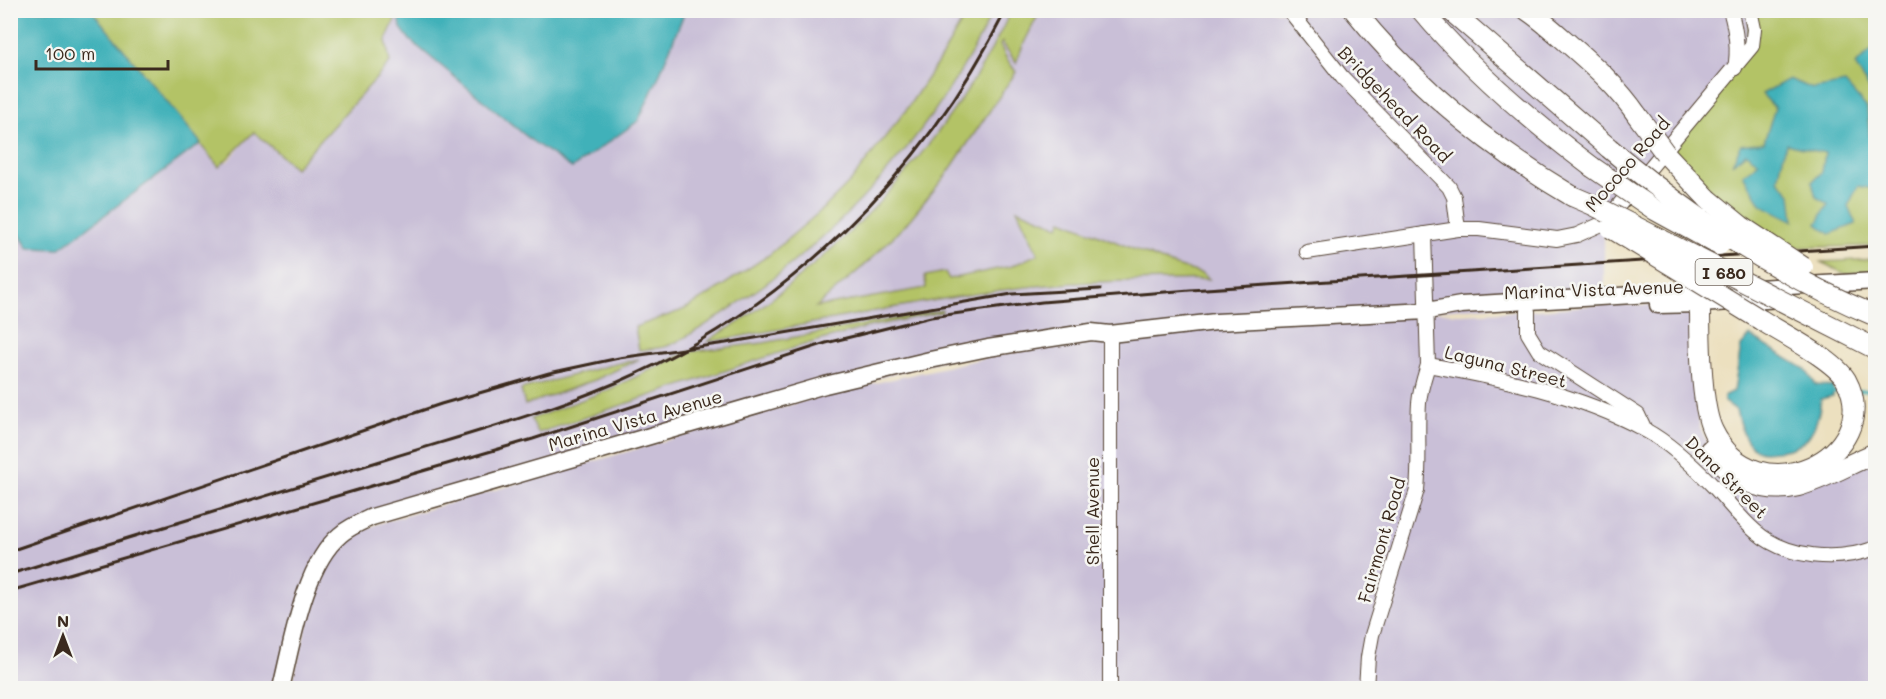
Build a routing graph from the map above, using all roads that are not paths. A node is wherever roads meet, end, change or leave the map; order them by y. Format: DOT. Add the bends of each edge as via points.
graph roads {
  1 [pos="1289,10"];
  2 [pos="1354,10"];
  3 [pos="1421,10"];
  4 [pos="1450,10"];
  5 [pos="1527,10"];
  6 [pos="1730,10"];
  7 [pos="1750,10"];
  8 [pos="1735,68"];
  9 [pos="1572,196"];
  10 [pos="1458,229"];
  11 [pos="1424,234"];
  12 [pos="1307,252"];
  13 [pos="1875,281"];
  14 [pos="1834,290"];
  15 [pos="1875,291"];
  16 [pos="1761,294"];
  17 [pos="1694,301"];
  18 [pos="1875,301"];
  19 [pos="1875,308"];
  20 [pos="1427,311"];
  21 [pos="1528,311"];
  22 [pos="1875,316"];
  23 [pos="1110,334"];
  24 [pos="1875,349"];
  25 [pos="1428,365"];
  26 [pos="1626,421"];
  27 [pos="1645,430"];
  28 [pos="1875,453"];
  29 [pos="1875,548"];
  30 [pos="281,688"];
  31 [pos="291,688"];
  32 [pos="1110,688"];
  33 [pos="1366,688"];
  1 -- 10 [label="street, Bridgehead Road" via="1342,77 1449,188"];
  2 -- 9 [label="highway, I 680" via="1393,55 1448,108 1508,155"];
  3 -- 14 [label="highway, I 680, bridge" via="1482,75 1631,195 1768,270 1801,284"];
  4 -- 14 [label="highway, I 680, bridge" via="1662,191 1772,264"];
  5 -- 14 [label="highway, I 680, bridge" via="1606,76 1674,164 1717,206"];
  6 -- 8 [label="street" via="1737,44"];
  7 -- 8 [label="street, Mococo Road" via="1752,46"];
  8 -- 10 [label="street, Mococo Road" via="1604,223 1557,239"];
  9 -- 17 [label="highway, bridge" via="1595,217 1838,370 1854,400 1853,421 1845,441 1827,459 1787,474 1766,472 1743,463 1723,447 1708,417"];
  9 -- 24 [label="highway, I 680, bridge"];
  10 -- 11 [label="street, Mococo Road"];
  11 -- 12 [label="street, Mococo Road"];
  11 -- 20 [label="street"];
  13 -- 16 [label="main road"];
  14 -- 18 [label="highway"];
  14 -- 19 [label="highway, I 680"];
  14 -- 22 [label="highway, I 680, bridge"];
  15 -- 16 [label="main road"];
  16 -- 17 [label="main road, Marina Vista Avenue"];
  17 -- 20 [label="main road, Marina Vista Avenue" via="1461,305"];
  17 -- 21 [label="main road, Marina Vista Avenue"];
  17 -- 28 [label="highway" via="1695,397 1700,427 1708,447 1729,471 1758,486 1790,488"];
  20 -- 21 [label="main road, Marina Vista Avenue"];
  20 -- 23 [label="main road, Marina Vista Avenue" via="1216,322"];
  20 -- 25 [label="street, Laguna Street"];
  21 -- 27 [label="street, Laguna Street" via="1528,333 1539,351 1638,416"];
  23 -- 30 [label="main road, Marina Vista Avenue" via="1091,332 1045,339 864,375 372,517 340,535 318,561 310,577"];
  23 -- 31 [label="main road, Marina Vista Avenue" via="1092,341 998,355 837,392 377,524 348,541 327,563 314,595"];
  23 -- 32 [label="street, Shell Avenue"];
  25 -- 26 [label="street, Laguna Street" via="1536,389"];
  25 -- 33 [label="street, Fairmont Road" via="1419,403 1417,490 1372,635"];
  26 -- 27 [label="street, Dana Street"];
  27 -- 29 [label="street, Dana Street" via="1695,468 1755,532 1770,542 1802,553 1832,557"];
}
